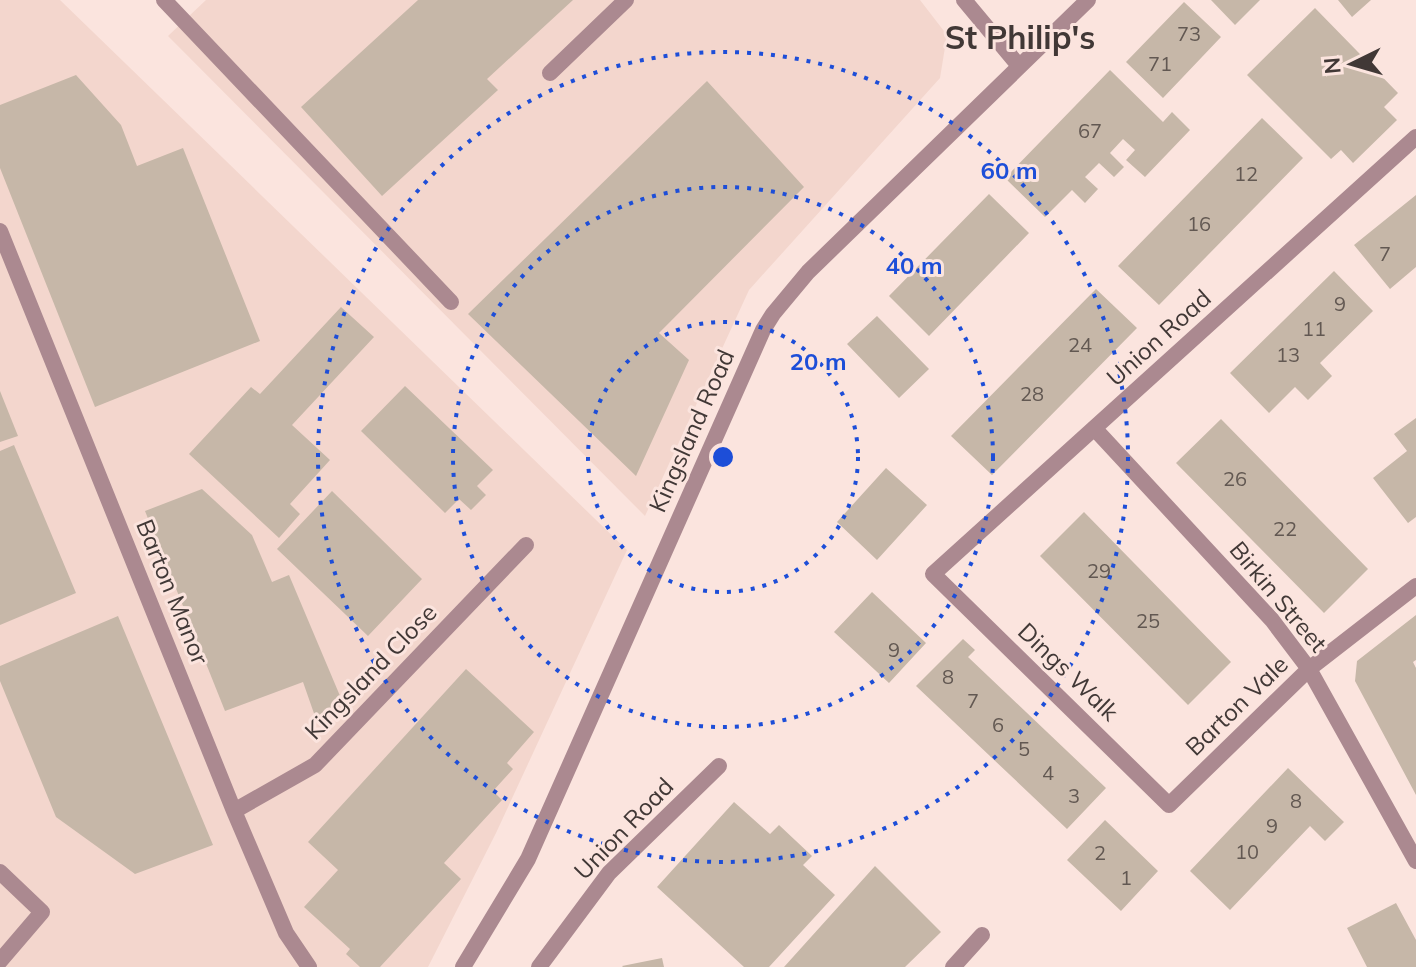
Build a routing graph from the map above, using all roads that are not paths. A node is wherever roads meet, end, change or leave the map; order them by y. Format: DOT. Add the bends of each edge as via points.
graph roads {
  1 [pos="164,0"];
  2 [pos="626,0"];
  3 [pos="964,0"];
  4 [pos="1088,0"];
  5 [pos="1019,66"];
  6 [pos="550,73"];
  7 [pos="1416,137"];
  8 [pos="0,231"];
  9 [pos="451,302"];
  10 [pos="1094,428"];
  11 [pos="526,545"];
  12 [pos="933,574"];
  13 [pos="1416,586"];
  14 [pos="1309,669"];
  15 [pos="719,766"];
  16 [pos="1169,805"];
  17 [pos="234,811"];
  18 [pos="1416,861"];
  19 [pos="0,872"];
  20 [pos="982,935"];
  21 [pos="0,961"];
  22 [pos="309,967"];
  23 [pos="463,967"];
  24 [pos="539,967"];
  25 [pos="953,967"];
  1 -- 9 [label="street"];
  2 -- 6 [label="street"];
  3 -- 5 [label="street"];
  4 -- 5 [label="street, Kingsland Road"];
  5 -- 23 [label="street, Kingsland Road" via="808,272 773,314 539,835"];
  7 -- 10 [label="street, Union Road"];
  8 -- 17 [label="street, Barton Manor"];
  10 -- 12 [label="street, Union Road"];
  10 -- 14 [label="street, Birkin Street" via="1272,620"];
  11 -- 17 [label="street, Kingsland Close" via="315,765"];
  12 -- 16 [label="street, Dings Walk"];
  13 -- 14 [label="street, Barton Vale"];
  14 -- 16 [label="street, Barton Vale"];
  14 -- 18 [label="street, Birkin Street"];
  15 -- 24 [label="street, Union Road" via="609,873"];
  17 -- 22 [label="street, Barton Manor" via="286,933"];
  19 -- 21 [label="street" via="42,912"];
  20 -- 25 [label="street"];
}
